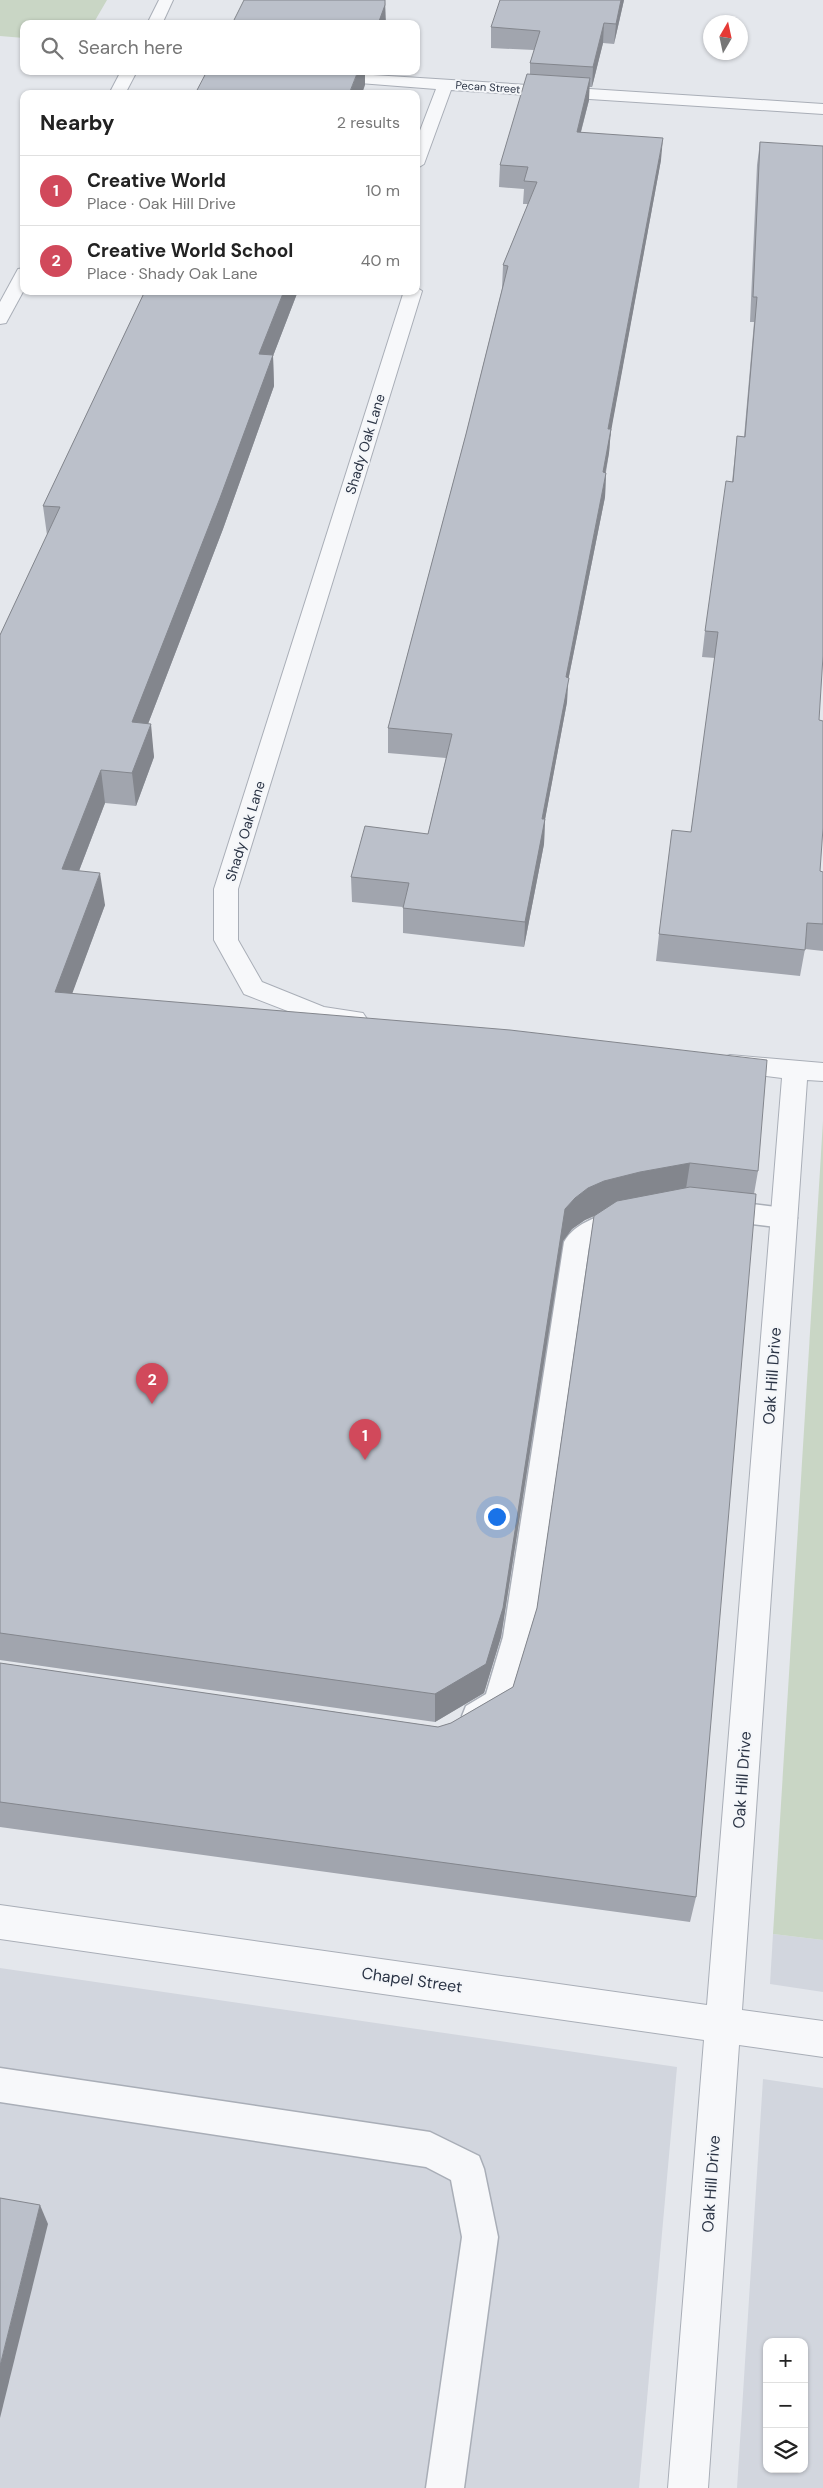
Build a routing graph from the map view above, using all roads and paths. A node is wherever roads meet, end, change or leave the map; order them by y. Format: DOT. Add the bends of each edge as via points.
graph roads {
  1 [pos="166,0"];
  2 [pos="156,20"];
  3 [pos="127,75"];
  4 [pos="310,76"];
  5 [pos="445,84"];
  6 [pos="119,90"];
  7 [pos="823,109"];
  8 [pos="420,153"];
  9 [pos="20,281"];
  10 [pos="412,295"];
  11 [pos="0,319"];
  12 [pos="380,1022"];
  13 [pos="706,1061"];
  14 [pos="809,1072"];
  15 [pos="695,1208"];
  16 [pos="650,1214"];
  17 [pos="784,1218"];
  18 [pos="454,1730"];
  19 [pos="0,1922"];
  20 [pos="723,2024"];
  21 [pos="823,2039"];
  22 [pos="0,2085"];
  23 [pos="445,2488"];
  24 [pos="688,2488"];
  1 -- 2 [label="street"];
  3 -- 6 [label="street"];
  4 -- 5 [label="street, Pecan Street"];
  5 -- 7 [label="street, Pecan Street"];
  5 -- 8 [label="street"];
  9 -- 11 [label="street"];
  10 -- 12 [label="street, Shady Oak Lane" via="226,889 226,940 253,988 321,1015"];
  13 -- 14 [label="street"];
  14 -- 17 [label="street, Oak Hill Drive"];
  15 -- 17 [label="lane"];
  16 -- 18 [label="lane" via="606,1223 577,1242 518,1637 499,1703"];
  17 -- 20 [label="street, Oak Hill Drive"];
  19 -- 20 [label="street, Chapel Street"];
  20 -- 21 [label="street, Chapel Street"];
  20 -- 24 [label="street, Oak Hill Drive"];
  22 -- 23 [label="lane" via="430,2150 466,2169 480,2237"];
}
